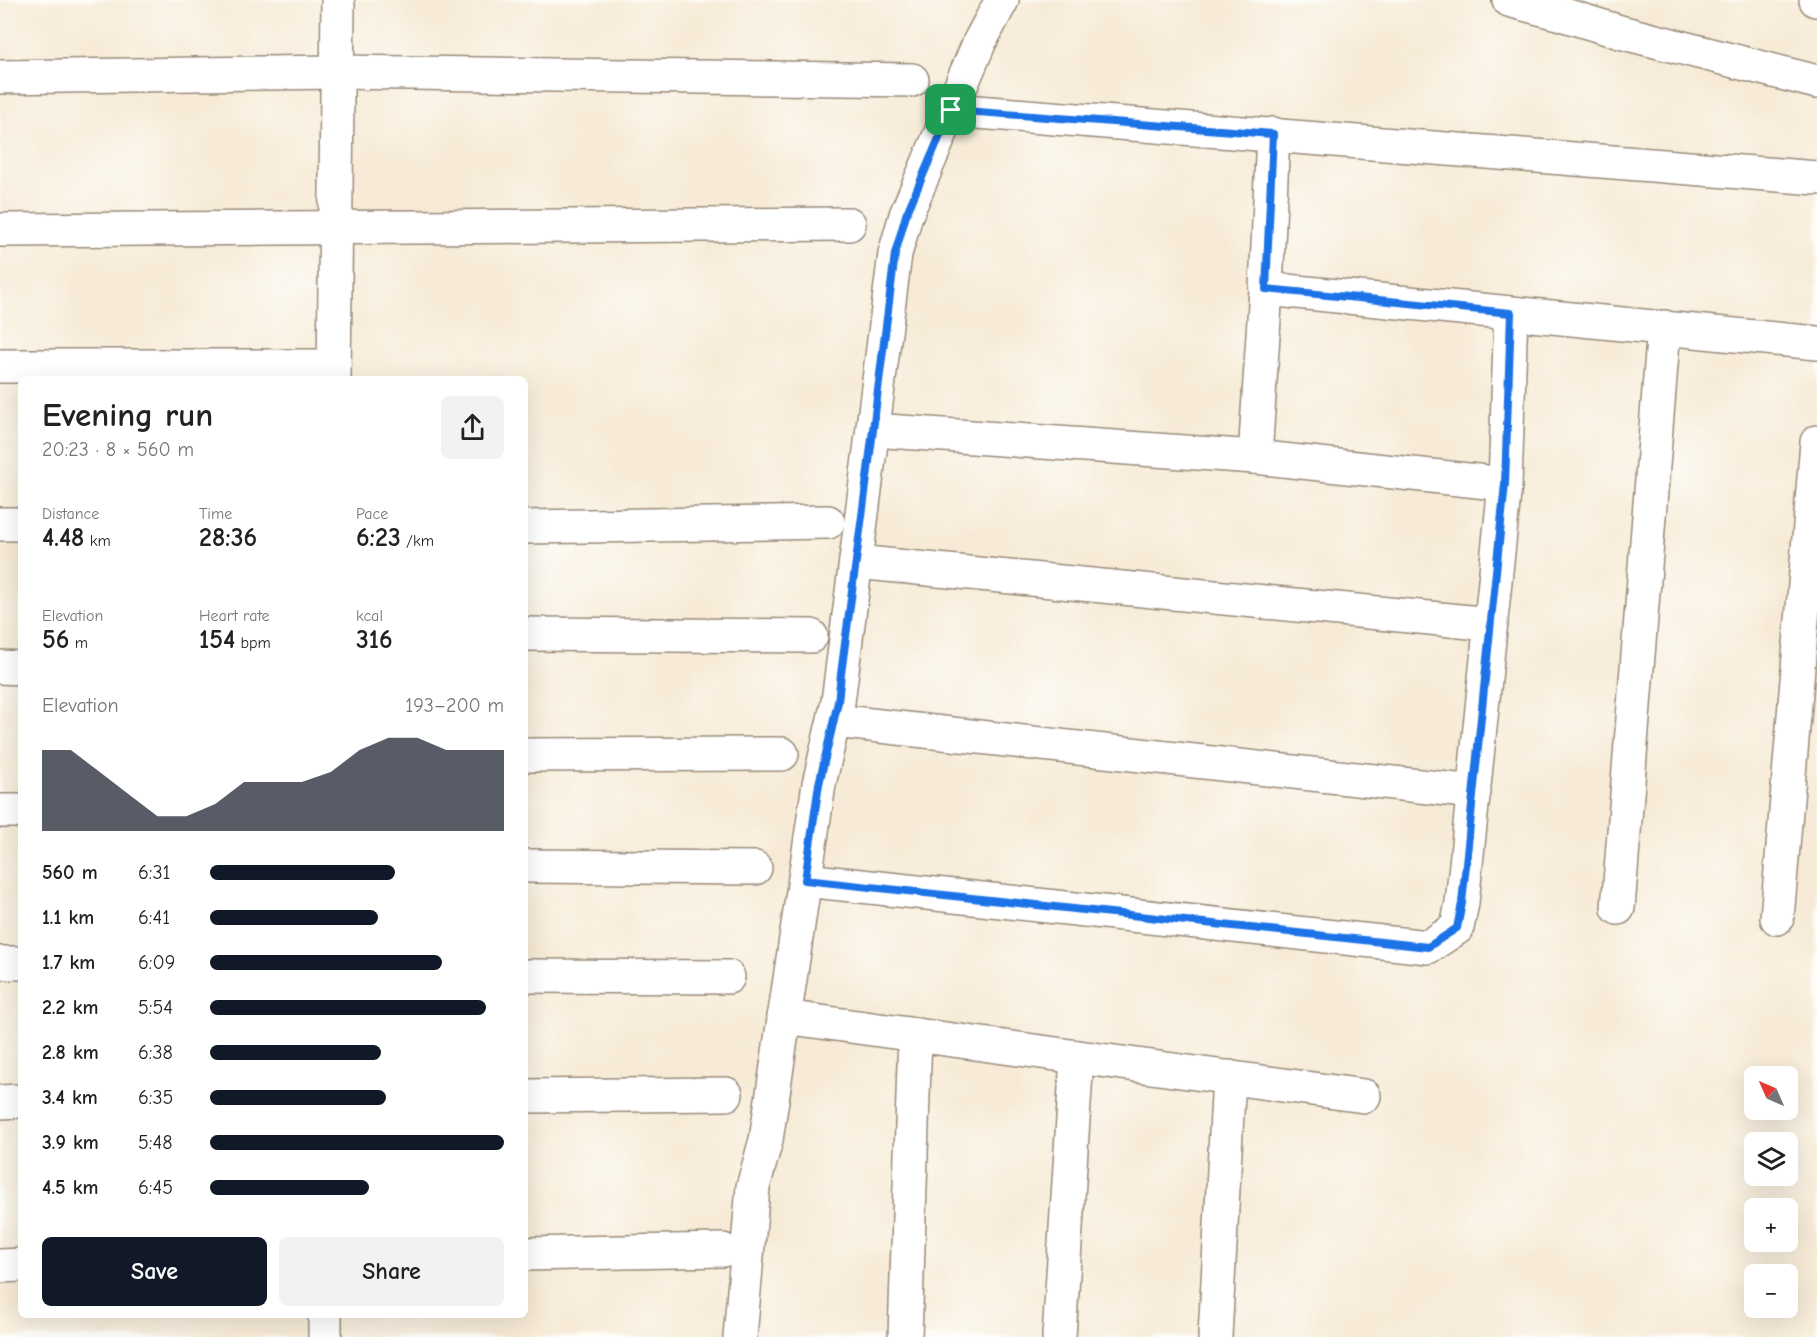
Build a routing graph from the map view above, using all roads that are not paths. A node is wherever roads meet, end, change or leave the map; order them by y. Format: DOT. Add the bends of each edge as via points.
graph roads {
  1 [pos="338,0"];
  2 [pos="1002,0"];
  3 [pos="1509,0"];
  4 [pos="337,72"];
  5 [pos="0,77"];
  6 [pos="912,80"];
  7 [pos="1817,82"];
  8 [pos="951,110"];
  9 [pos="1273,134"];
  10 [pos="1817,178"];
  11 [pos="849,224"];
  12 [pos="335,228"];
  13 [pos="0,230"];
  14 [pos="1266,289"];
  15 [pos="1511,313"];
  16 [pos="1664,327"];
  17 [pos="1817,342"];
  18 [pos="0,366"];
  19 [pos="334,373"];
  20 [pos="873,430"];
  21 [pos="1817,442"];
  22 [pos="1255,458"];
  23 [pos="1505,484"];
  24 [pos="828,522"];
  25 [pos="0,524"];
  26 [pos="18,524"];
  27 [pos="528,527"];
  28 [pos="856,562"];
  29 [pos="1491,624"];
  30 [pos="528,634"];
  31 [pos="811,636"];
  32 [pos="0,667"];
  33 [pos="18,668"];
  34 [pos="835,721"];
  35 [pos="782,754"];
  36 [pos="528,755"];
  37 [pos="1474,792"];
  38 [pos="0,811"];
  39 [pos="18,811"];
  40 [pos="528,866"];
  41 [pos="755,868"];
  42 [pos="805,880"];
  43 [pos="1618,908"];
  44 [pos="1778,918"];
  45 [pos="0,963"];
  46 [pos="18,963"];
  47 [pos="528,976"];
  48 [pos="728,977"];
  49 [pos="784,1017"];
  50 [pos="915,1035"];
  51 [pos="1077,1057"];
  52 [pos="1229,1077"];
  53 [pos="726,1094"];
  54 [pos="528,1096"];
  55 [pos="1364,1096"];
  56 [pos="18,1101"];
  57 [pos="0,1102"];
  58 [pos="723,1250"];
  59 [pos="528,1254"];
  60 [pos="18,1265"];
  61 [pos="0,1266"];
  62 [pos="326,1318"];
  63 [pos="325,1337"];
  64 [pos="740,1337"];
  65 [pos="904,1337"];
  66 [pos="1059,1337"];
  67 [pos="1215,1337"];
  1 -- 4 [label="street"];
  2 -- 8 [label="street"];
  3 -- 7 [label="street" via="1620,33"];
  4 -- 5 [label="street"];
  4 -- 6 [label="street"];
  4 -- 12 [label="street"];
  8 -- 9 [label="street"];
  8 -- 20 [label="street" via="906,215 895,254"];
  9 -- 10 [label="street"];
  9 -- 14 [label="street"];
  11 -- 12 [label="street"];
  12 -- 13 [label="street"];
  12 -- 19 [label="street"];
  14 -- 15 [label="street"];
  14 -- 22 [label="street"];
  15 -- 16 [label="street"];
  15 -- 23 [label="street"];
  16 -- 17 [label="street"];
  16 -- 43 [label="street"];
  18 -- 19 [label="street"];
  20 -- 22 [label="street"];
  20 -- 28 [label="street"];
  21 -- 44 [label="street"];
  22 -- 23 [label="street"];
  23 -- 29 [label="street"];
  24 -- 27 [label="street"];
  25 -- 26 [label="street"];
  28 -- 29 [label="street"];
  28 -- 34 [label="street"];
  29 -- 37 [label="street"];
  30 -- 31 [label="street"];
  32 -- 33 [label="street"];
  34 -- 37 [label="street"];
  34 -- 42 [label="street" via="819,784"];
  35 -- 36 [label="street"];
  37 -- 42 [label="street" via="1457,928 1428,947"];
  38 -- 39 [label="street"];
  40 -- 41 [label="street"];
  42 -- 49 [label="street"];
  45 -- 46 [label="street"];
  47 -- 48 [label="street"];
  49 -- 50 [label="street"];
  49 -- 64 [label="street" via="766,1140 753,1187"];
  50 -- 51 [label="street"];
  50 -- 65 [label="street"];
  51 -- 52 [label="street"];
  51 -- 66 [label="street"];
  52 -- 55 [label="street"];
  52 -- 67 [label="street"];
  53 -- 54 [label="street"];
  56 -- 57 [label="street"];
  58 -- 59 [label="street"];
  60 -- 61 [label="street"];
  62 -- 63 [label="street"];
}
